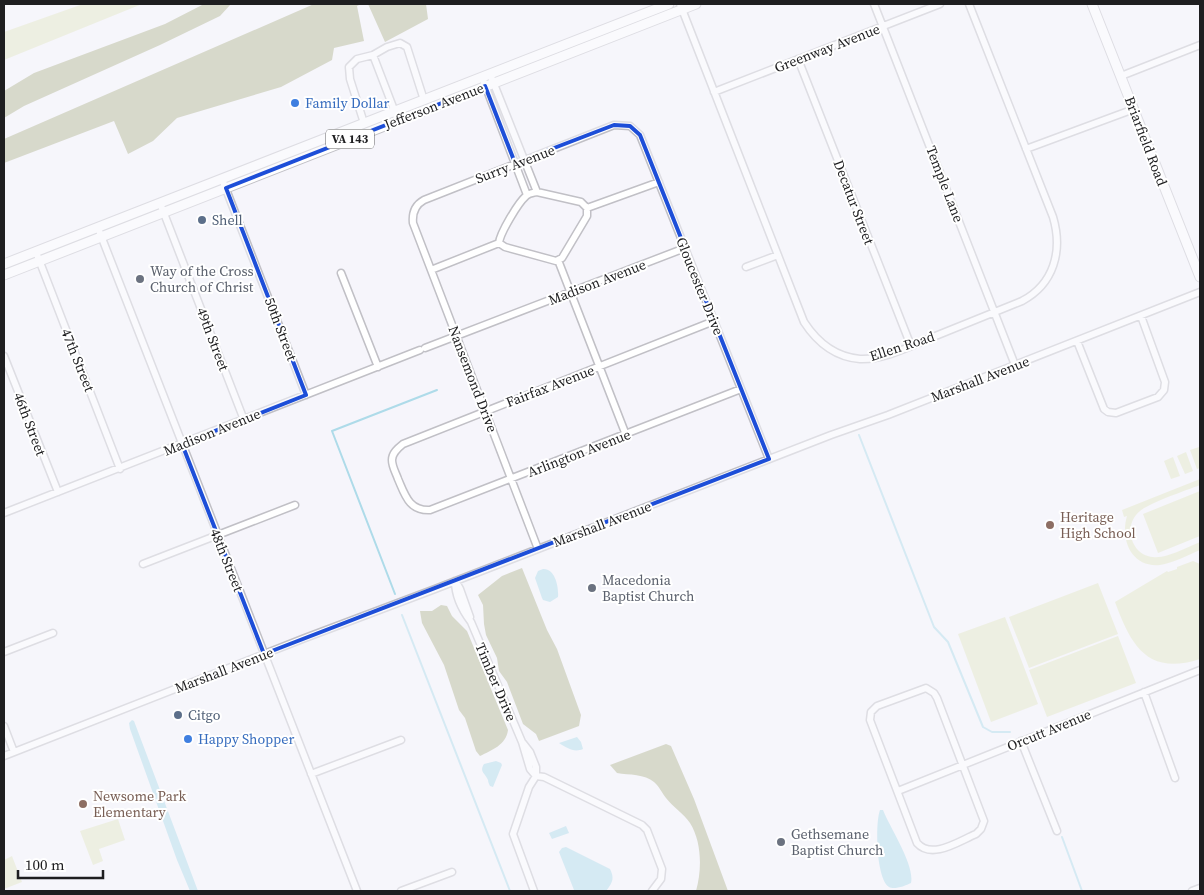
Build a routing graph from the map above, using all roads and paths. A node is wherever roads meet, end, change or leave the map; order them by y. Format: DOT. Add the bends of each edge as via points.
graph roads {
  1 [pos="669,4"];
  2 [pos="696,4"];
  3 [pos="874,4"];
  4 [pos="940,4"];
  5 [pos="969,4"];
  6 [pos="1092,4"];
  7 [pos="681,7"];
  8 [pos="883,26"];
  9 [pos="1200,45"];
  10 [pos="372,55"];
  11 [pos="798,59"];
  12 [pos="1121,76"];
  13 [pos="488,80"];
  14 [pos="714,92"];
  15 [pos="424,100"];
  16 [pos="1134,110"];
  17 [pos="397,116"];
  18 [pos="364,124"];
  19 [pos="619,124"];
  20 [pos="1026,149"];
  21 [pos="524,160"];
  22 [pos="515,163"];
  23 [pos="222,179"];
  24 [pos="659,182"];
  25 [pos="226,188"];
  26 [pos="537,192"];
  27 [pos="527,195"];
  28 [pos="161,208"];
  29 [pos="588,208"];
  30 [pos="415,209"];
  31 [pos="100,232"];
  32 [pos="499,243"];
  33 [pos="685,248"];
  34 [pos="36,252"];
  35 [pos="778,255"];
  36 [pos="558,260"];
  37 [pos="39,261"];
  38 [pos="4,264"];
  39 [pos="746,267"];
  40 [pos="431,270"];
  41 [pos="340,273"];
  42 [pos="4,275"];
  43 [pos="1200,277"];
  44 [pos="571,292"];
  45 [pos="1200,292"];
  46 [pos="994,312"];
  47 [pos="1141,316"];
  48 [pos="714,321"];
  49 [pos="456,336"];
  50 [pos="1076,341"];
  51 [pos="911,346"];
  52 [pos="4,356"];
  53 [pos="1015,365"];
  54 [pos="378,367"];
  55 [pos="600,367"];
  56 [pos="741,389"];
  57 [pos="306,395"];
  58 [pos="485,412"];
  59 [pos="244,420"];
  60 [pos="626,435"];
  61 [pos="182,444"];
  62 [pos="769,459"];
  63 [pos="120,469"];
  64 [pos="511,479"];
  65 [pos="58,492"];
  66 [pos="295,505"];
  67 [pos="416,508"];
  68 [pos="4,513"];
  69 [pos="218,534"];
  70 [pos="538,549"];
  71 [pos="143,564"];
  72 [pos="455,581"];
  73 [pos="53,633"];
  74 [pos="4,652"];
  75 [pos="264,654"];
  76 [pos="1200,670"];
  77 [pos="1144,692"];
  78 [pos="4,726"];
  79 [pos="401,740"];
  80 [pos="1021,741"];
  81 [pos="14,752"];
  82 [pos="4,756"];
  83 [pos="963,764"];
  84 [pos="311,774"];
  85 [pos="536,776"];
  86 [pos="1175,778"];
  87 [pos="898,791"];
  88 [pos="1057,831"];
  89 [pos="452,872"];
  90 [pos="1200,888"];
  91 [pos="358,891"];
  92 [pos="401,891"];
  93 [pos="534,891"];
  94 [pos="652,891"];
  95 [pos="1192,891"];
  1 -- 13 [label="main road, Jefferson Avenue / VA 143"];
  2 -- 7 [label="main road, Jefferson Avenue / VA 143"];
  3 -- 8 [label="street, Temple Lane"];
  4 -- 8 [label="street, Greenway Avenue"];
  5 -- 20 [label="street, Ellen Road"];
  6 -- 12 [label="main road, Briarfield Road"];
  7 -- 13 [label="main road, Jefferson Avenue / VA 143"];
  7 -- 14 [label="street, Ellen Road"];
  8 -- 11 [label="street, Greenway Avenue"];
  8 -- 46 [label="street, Temple Lane"];
  9 -- 12 [label="street"];
  10 -- 15 [label="street" via="387,47 405,44"];
  10 -- 17 [label="street"];
  10 -- 18 [label="street" via="357,59 349,67"];
  11 -- 14 [label="street, Greenway Avenue"];
  11 -- 51 [label="street, Decatur Street"];
  12 -- 16 [label="main road, Briarfield Road"];
  13 -- 15 [label="main road, Jefferson Avenue / VA 143"];
  13 -- 17 [label="main road, Jefferson Avenue / VA 143"];
  13 -- 21 [label="street"];
  13 -- 22 [label="street"];
  14 -- 35 [label="street, Ellen Road"];
  15 -- 17 [label="main road, Jefferson Avenue / VA 143"];
  16 -- 20 [label="street"];
  16 -- 43 [label="main road, Briarfield Road"];
  17 -- 18 [label="main road, Jefferson Avenue / VA 143"];
  17 -- 25 [label="main road, Jefferson Avenue / VA 143"];
  18 -- 23 [label="main road, Jefferson Avenue / VA 143"];
  19 -- 21 [label="street, Surry Avenue"];
  19 -- 24 [label="street, Gloucester Drive" via="630,126 640,135"];
  20 -- 46 [label="street, Ellen Road" via="1056,226 1056,259 1051,273 1038,290 1022,301"];
  21 -- 22 [label="street, Surry Avenue"];
  21 -- 26 [label="street"];
  22 -- 27 [label="street"];
  22 -- 30 [label="street, Surry Avenue" via="424,200"];
  23 -- 25 [label="street, 50th Street"];
  23 -- 28 [label="main road, Jefferson Avenue / VA 143"];
  24 -- 29 [label="street"];
  24 -- 33 [label="street, Gloucester Drive"];
  25 -- 28 [label="main road, Jefferson Avenue / VA 143"];
  25 -- 57 [label="street, 50th Street"];
  26 -- 27 [label="street"];
  26 -- 29 [label="street" via="581,202"];
  27 -- 32 [label="street" via="501,234"];
  28 -- 31 [label="main road, Jefferson Avenue / VA 143"];
  28 -- 59 [label="street, 49th Street"];
  29 -- 36 [label="street" via="587,216"];
  30 -- 40 [label="street, Nansemond Drive" via="413,223"];
  31 -- 34 [label="main road, Jefferson Avenue / VA 143"];
  31 -- 37 [label="main road, Jefferson Avenue / VA 143"];
  31 -- 61 [label="street, 48th Street"];
  32 -- 36 [label="street" via="505,248"];
  32 -- 40 [label="street"];
  33 -- 44 [label="street, Madison Avenue"];
  33 -- 48 [label="street, Gloucester Drive"];
  34 -- 37 [label="street, 47th Street"];
  34 -- 38 [label="main road, Jefferson Avenue / VA 143"];
  35 -- 39 [label="street"];
  35 -- 51 [label="street, Ellen Road" via="804,322 816,339 828,348 849,357 866,359"];
  36 -- 44 [label="street"];
  37 -- 42 [label="main road, Jefferson Avenue / VA 143"];
  37 -- 63 [label="street, 47th Street"];
  40 -- 49 [label="street, Nansemond Drive"];
  41 -- 54 [label="street"];
  44 -- 49 [label="street, Madison Avenue"];
  44 -- 55 [label="street"];
  45 -- 47 [label="street, Marshall Avenue"];
  46 -- 51 [label="street, Ellen Road"];
  46 -- 53 [label="street, Temple Lane"];
  47 -- 50 [label="street, Marshall Avenue"];
  47 -- 50 [label="street" via="1165,382 1158,397 1108,412"];
  48 -- 55 [label="street, Fairfax Avenue"];
  48 -- 56 [label="street, Gloucester Drive"];
  49 -- 54 [label="street, Madison Avenue"];
  49 -- 58 [label="street, Nansemond Drive"];
  50 -- 53 [label="street, Marshall Avenue"];
  52 -- 65 [label="street, 46th Street"];
  53 -- 62 [label="street, Marshall Avenue"];
  54 -- 57 [label="street, Madison Avenue"];
  55 -- 58 [label="street, Fairfax Avenue"];
  55 -- 60 [label="street"];
  56 -- 60 [label="street, Arlington Avenue"];
  56 -- 62 [label="street, Gloucester Drive"];
  57 -- 59 [label="street, Madison Avenue"];
  58 -- 64 [label="street, Nansemond Drive"];
  58 -- 67 [label="street, Fairfax Avenue" via="403,444 396,450 392,466 407,500"];
  59 -- 61 [label="street, Madison Avenue"];
  60 -- 64 [label="street, Arlington Avenue"];
  61 -- 63 [label="street, Madison Avenue"];
  61 -- 69 [label="street, 48th Street"];
  62 -- 70 [label="street, Marshall Avenue"];
  63 -- 65 [label="street, Madison Avenue"];
  64 -- 67 [label="street, Arlington Avenue" via="430,510"];
  64 -- 70 [label="street, Nansemond Drive"];
  65 -- 68 [label="street, Madison Avenue"];
  66 -- 69 [label="street"];
  69 -- 71 [label="street"];
  69 -- 75 [label="street, 48th Street"];
  70 -- 72 [label="street, Marshall Avenue"];
  72 -- 75 [label="street, Marshall Avenue"];
  72 -- 85 [label="street, Timber Drive" via="455,591 522,742 530,769"];
  73 -- 74 [label="street"];
  75 -- 81 [label="street, Marshall Avenue"];
  75 -- 84 [label="street, 48th Street"];
  76 -- 77 [label="street, Orcutt Avenue"];
  77 -- 80 [label="street, Orcutt Avenue"];
  77 -- 86 [label="street"];
  78 -- 81 [label="street"];
  79 -- 84 [label="street"];
  80 -- 83 [label="street, Orcutt Avenue"];
  80 -- 88 [label="street"];
  81 -- 82 [label="street, Marshall Avenue"];
  83 -- 87 [label="street, Orcutt Avenue"];
  83 -- 87 [label="street" via="984,821 979,832 938,850 933,851 917,843"];
  83 -- 87 [label="street" via="937,698 930,690 922,689 884,703 874,708 870,720"];
  84 -- 91 [label="street, 48th Street"];
  85 -- 93 [label="street" via="513,834"];
  85 -- 94 [label="street" via="642,825 647,830 662,870 661,879"];
  89 -- 92 [label="street"];
  90 -- 95 [label="street"];
}
